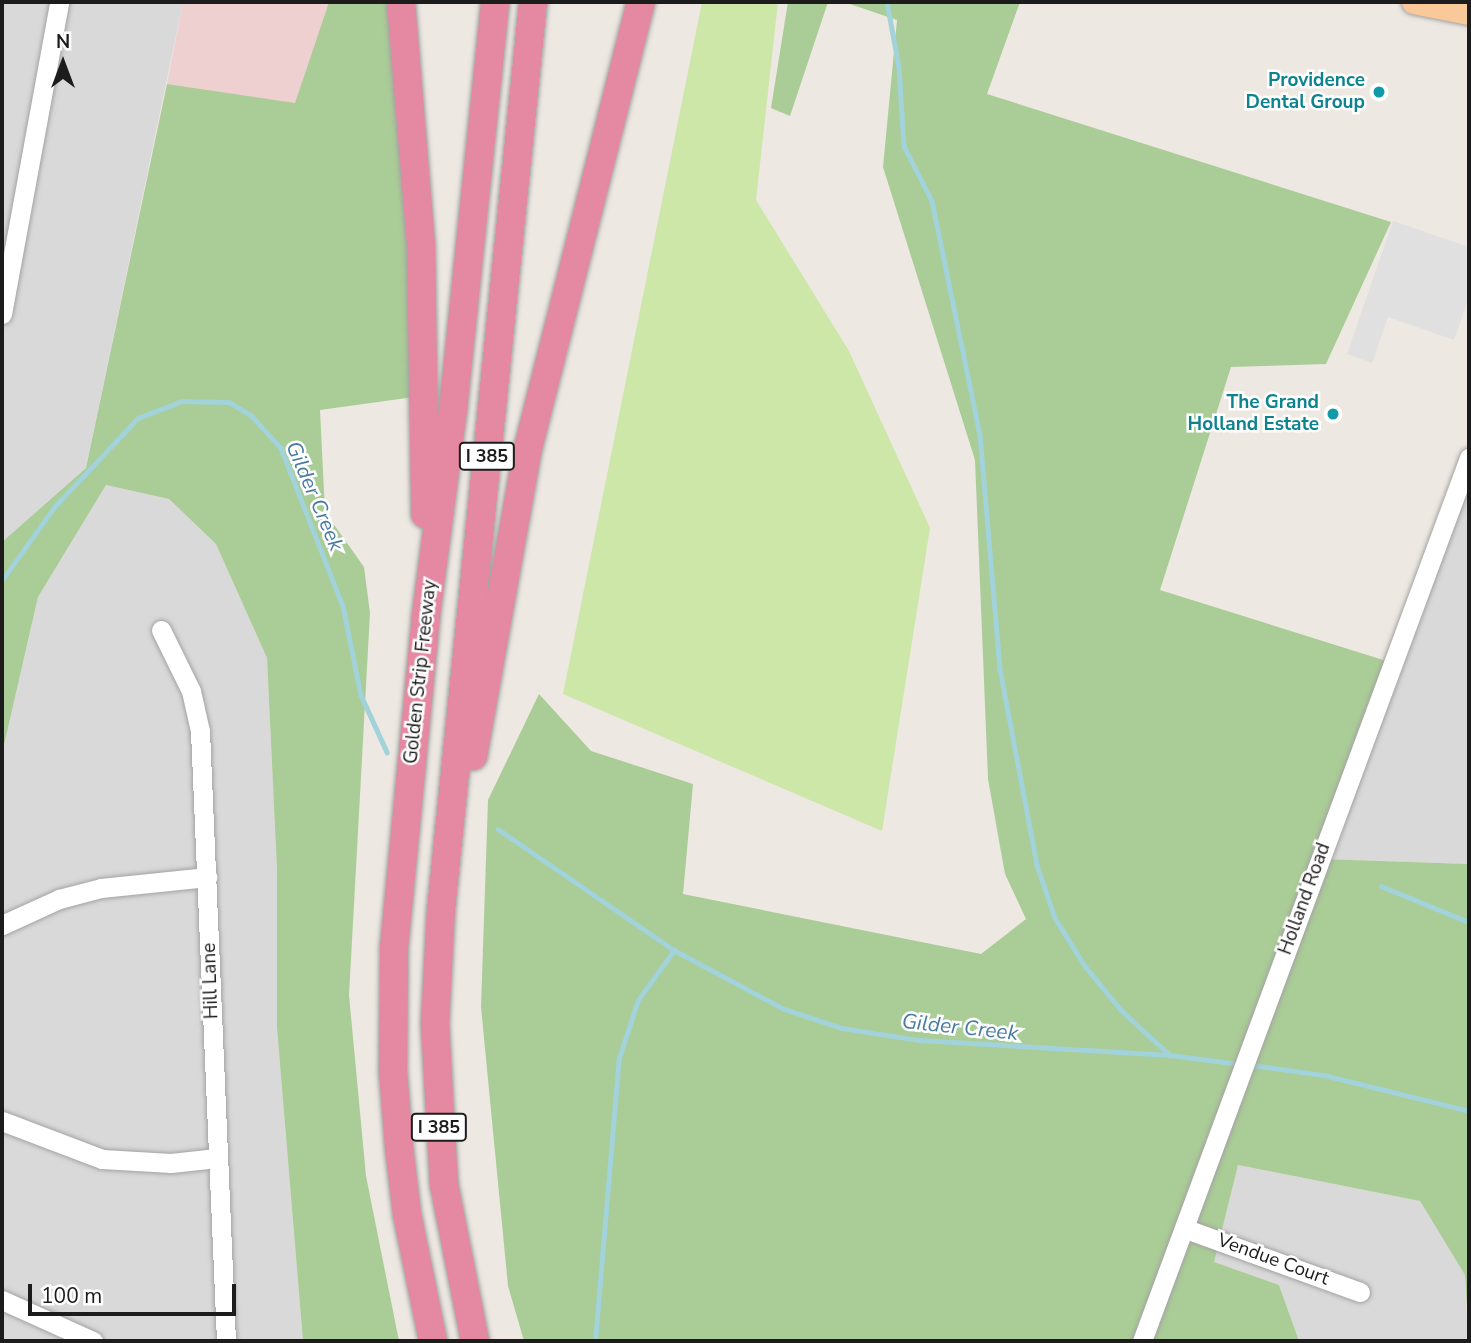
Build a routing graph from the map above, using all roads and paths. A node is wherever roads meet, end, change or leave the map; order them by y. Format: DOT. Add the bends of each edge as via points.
graph roads {
  1 [pos="59,2"];
  2 [pos="401,2"];
  3 [pos="495,2"];
  4 [pos="533,2"];
  5 [pos="641,2"];
  6 [pos="1414,2"];
  7 [pos="1469,13"];
  8 [pos="11,208"];
  9 [pos="2,314"];
  10 [pos="1469,458"];
  11 [pos="426,615"];
  12 [pos="161,630"];
  13 [pos="206,877"];
  14 [pos="441,910"];
  15 [pos="2,925"];
  16 [pos="2,1121"];
  17 [pos="217,1158"];
  18 [pos="1186,1229"];
  19 [pos="1360,1292"];
  20 [pos="2,1300"];
  21 [pos="93,1341"];
  22 [pos="226,1341"];
  23 [pos="432,1341"];
  24 [pos="475,1341"];
  25 [pos="1142,1341"];
  1 -- 8 [label="street"];
  2 -- 11 [label="highway" via="421,246"];
  3 -- 11 [label="highway, Golden Strip Freeway / I 385" via="453,410"];
  4 -- 14 [label="highway, I 385"];
  5 -- 14 [label="highway" via="528,448"];
  6 -- 7 [label="main road"];
  8 -- 9 [label="street"];
  10 -- 18 [label="street, Holland Road"];
  11 -- 23 [label="highway, Golden Strip Freeway / I 385" via="391,1013 407,1214"];
  12 -- 13 [label="street, Hill Lane" via="191,691 200,731"];
  13 -- 15 [label="street" via="101,888 59,899"];
  13 -- 17 [label="street, Hill Lane"];
  14 -- 24 [label="highway, I 385" via="435,1023 440,1140 453,1238"];
  16 -- 17 [label="street" via="102,1159 171,1163"];
  17 -- 22 [label="street, Hill Lane"];
  18 -- 19 [label="street, Vendue Court"];
  18 -- 25 [label="street, Holland Road"];
  20 -- 21 [label="street"];
}
